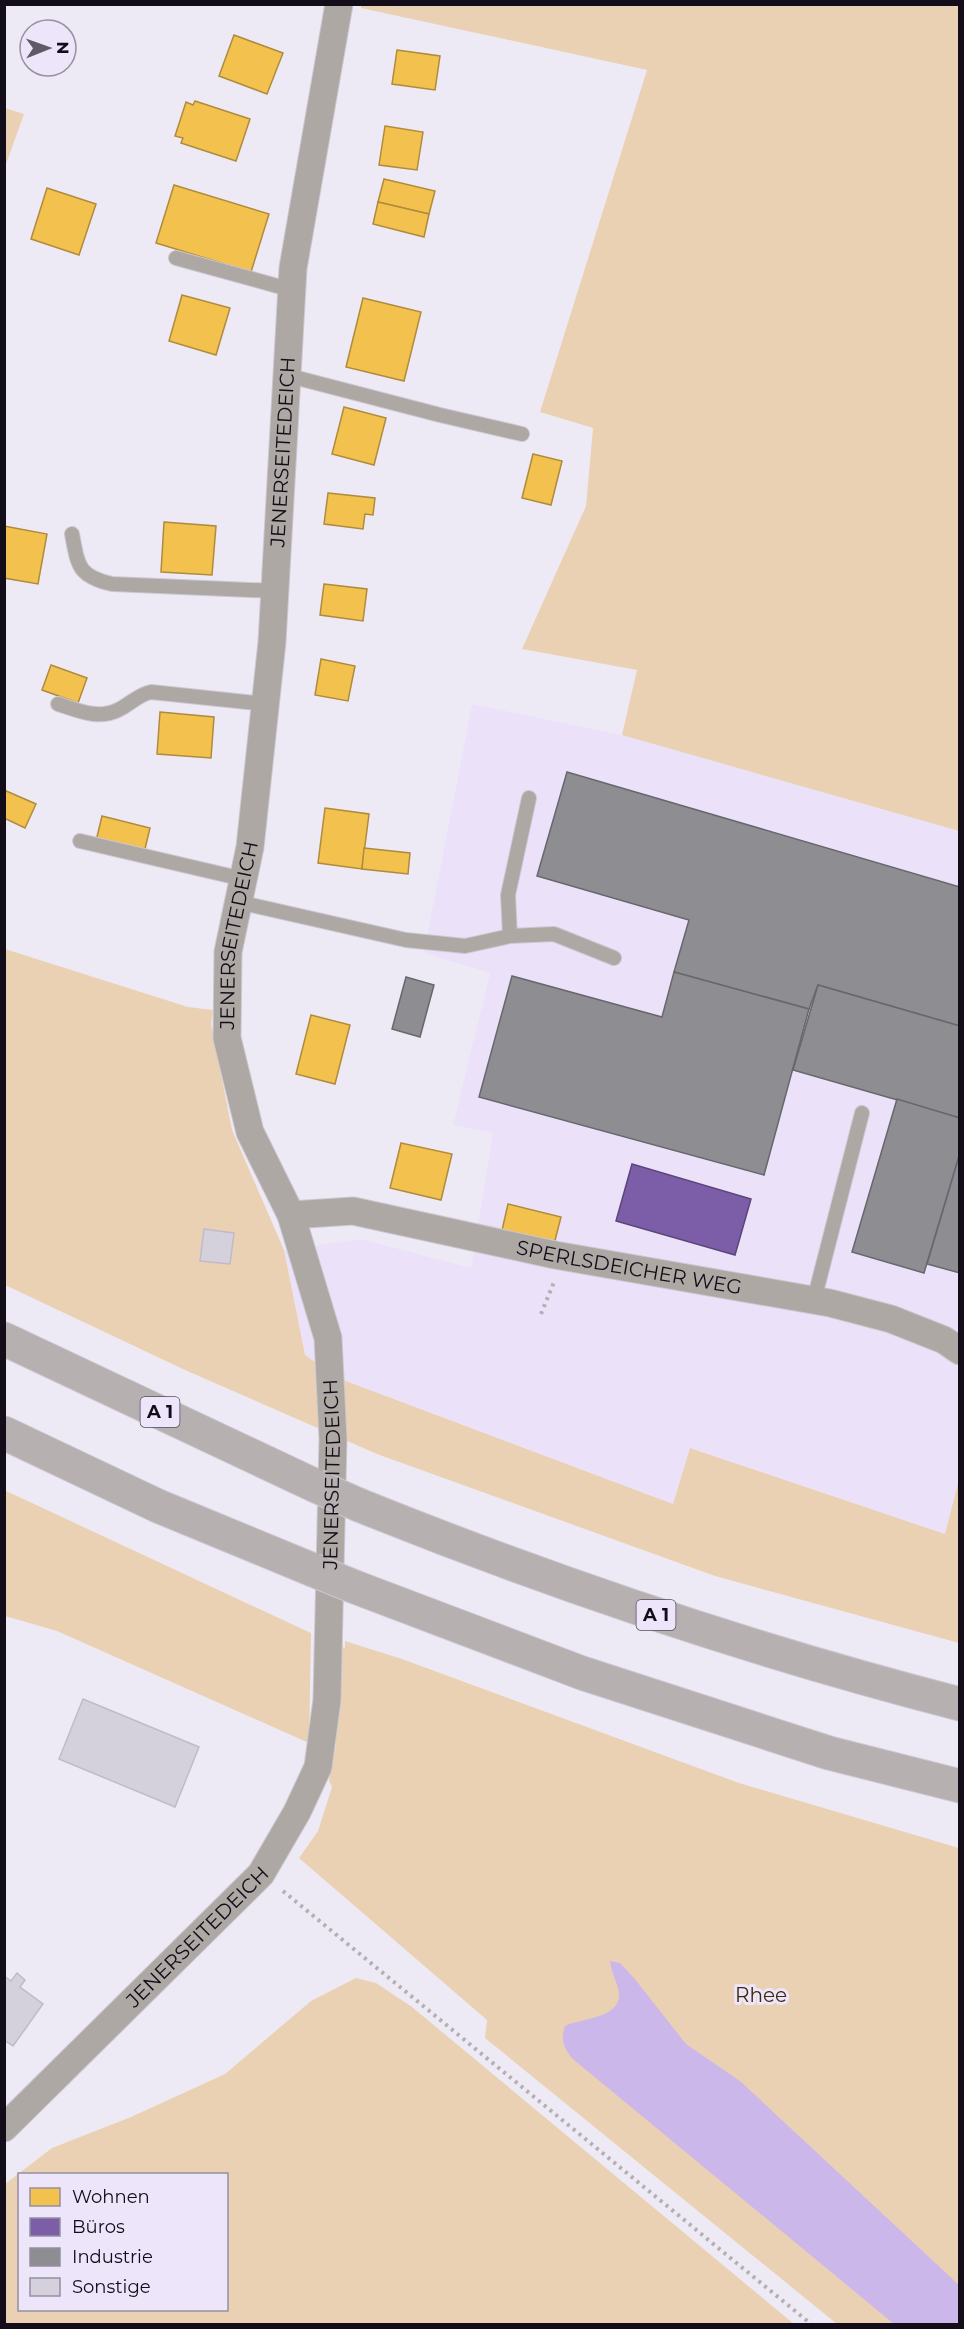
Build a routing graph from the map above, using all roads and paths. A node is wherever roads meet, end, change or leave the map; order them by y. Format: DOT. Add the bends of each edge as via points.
graph roads {
  1 [pos="339,4"];
  2 [pos="176,258"];
  3 [pos="292,290"];
  4 [pos="286,375"];
  5 [pos="522,434"];
  6 [pos="72,534"];
  7 [pos="274,591"];
  8 [pos="58,704"];
  9 [pos="266,704"];
  10 [pos="529,798"];
  11 [pos="80,841"];
  12 [pos="241,891"];
  13 [pos="510,936"];
  14 [pos="614,958"];
  15 [pos="862,1113"];
  16 [pos="291,1215"];
  17 [pos="814,1300"];
  18 [pos="4,1339"];
  19 [pos="960,1351"];
  20 [pos="4,1433"];
  21 [pos="960,1704"];
  22 [pos="960,1786"];
  23 [pos="261,1874"];
  24 [pos="4,2128"];
  25 [pos="811,2325"];
  1 -- 3 [label="street, JENERSEITEDEICH"];
  2 -- 3 [label="lane"];
  3 -- 4 [label="street, JENERSEITEDEICH"];
  4 -- 5 [label="lane"];
  4 -- 7 [label="street, JENERSEITEDEICH"];
  6 -- 7 [label="lane" via="80,569 99,581"];
  7 -- 9 [label="street, JENERSEITEDEICH"];
  8 -- 9 [label="lane" via="92,715 118,710 141,694 151,692"];
  9 -- 12 [label="street, JENERSEITEDEICH" via="250,847"];
  10 -- 13 [label="lane" via="508,895"];
  11 -- 12 [label="lane"];
  12 -- 13 [label="lane" via="406,940 465,946"];
  12 -- 16 [label="street, JENERSEITEDEICH" via="228,952 227,1038 250,1132"];
  13 -- 14 [label="lane" via="554,934"];
  15 -- 17 [label="lane"];
  16 -- 17 [label="street, SPERLSDEICHER WEG" via="353,1211 555,1255"];
  16 -- 23 [label="street, JENERSEITEDEICH" via="328,1338 333,1439 327,1700 318,1767"];
  17 -- 19 [label="street, SPERLSDEICHER WEG" via="891,1319 944,1340"];
  18 -- 21 [label="highway, A 1, bridge" via="316,1486 486,1556 669,1620 844,1674"];
  20 -- 22 [label="highway, bridge" via="158,1506 313,1570 593,1676 829,1753"];
  23 -- 24 [label="street, JENERSEITEDEICH"];
  23 -- 25 [label="path"];
}
